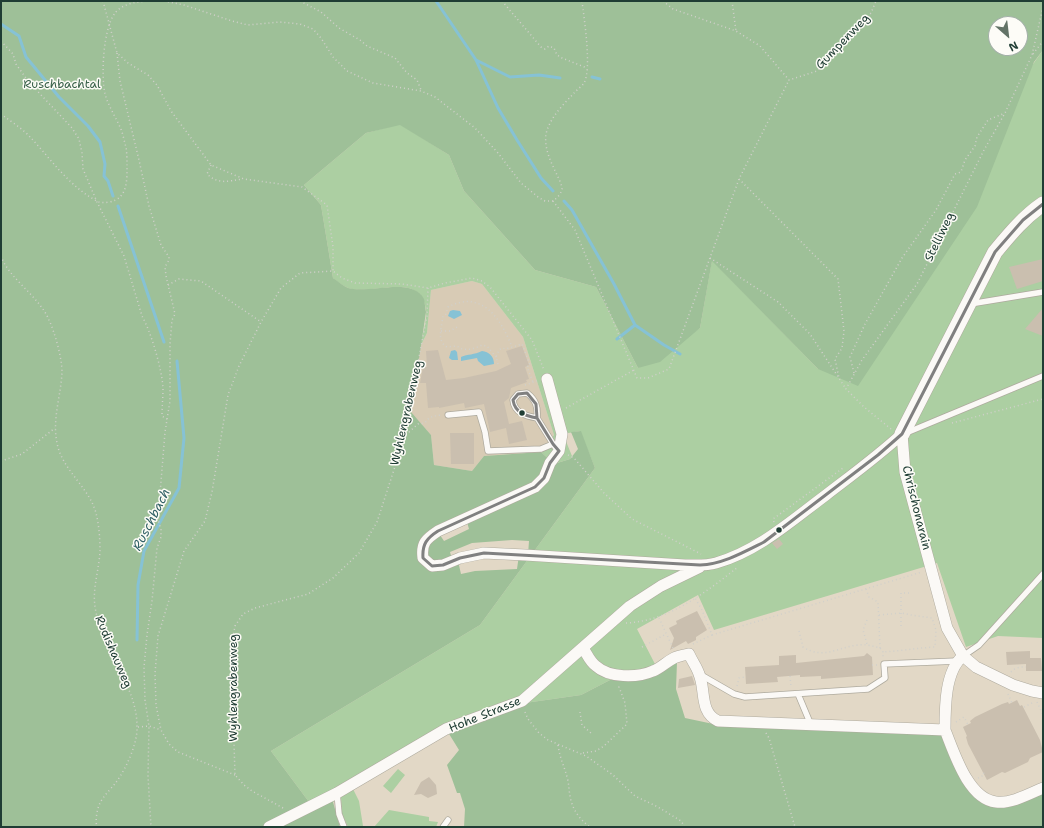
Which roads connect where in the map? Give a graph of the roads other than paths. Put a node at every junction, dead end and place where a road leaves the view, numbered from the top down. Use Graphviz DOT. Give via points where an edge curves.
graph roads {
  1 [pos="1043,204"];
  2 [pos="1043,292"];
  3 [pos="969,304"];
  4 [pos="1043,376"];
  5 [pos="547,379"];
  6 [pos="448,415"];
  7 [pos="536,418"];
  8 [pos="902,434"];
  9 [pos="556,448"];
  10 [pos="703,565"];
  11 [pos="1043,574"];
  12 [pos="583,648"];
  13 [pos="960,659"];
  14 [pos="700,675"];
  15 [pos="798,694"];
  16 [pos="1040,697"];
  17 [pos="811,726"];
  18 [pos="945,730"];
  19 [pos="1043,788"];
  20 [pos="337,793"];
  21 [pos="448,820"];
  22 [pos="269,827"];
  23 [pos="344,827"];
  24 [pos="443,827"];
  1 -- 3 [label="street" via="1033,210 995,252"];
  2 -- 3 [label="lane"];
  3 -- 8 [label="street"];
  4 -- 8 [label="lane"];
  5 -- 9 [label="street, Hohe Strasse" via="562,434"];
  6 -- 9 [label="lane" via="479,412 488,451"];
  7 -- 7 [label="lane" via="538,412 533,398 527,393 518,394 513,400 513,406 518,412"];
  7 -- 9 [label="lane"];
  8 -- 10 [label="street, Hohe Strasse" via="764,542 739,554"];
  8 -- 13 [label="street, Chrischonarain" via="905,472 947,628"];
  9 -- 10 [label="street, Hohe Strasse" via="544,478 535,487 438,531 426,539 422,549 423,558 432,566 484,553"];
  10 -- 12 [label="street, Hohe Strasse" via="645,595"];
  11 -- 13 [label="lane" via="979,645"];
  12 -- 14 [label="street" via="594,665 601,670 619,675 651,672 677,657 689,654"];
  12 -- 20 [label="street, Hohe Strasse" via="522,702 446,729"];
  13 -- 15 [label="lane" via="882,665 885,678 868,689"];
  13 -- 16 [label="street, Chrischonarain"];
  13 -- 18 [label="street" via="949,679"];
  14 -- 15 [label="lane" via="734,694 745,697"];
  14 -- 17 [label="street" via="706,710 718,722"];
  15 -- 17 [label="lane"];
  17 -- 18 [label="street"];
  18 -- 19 [label="street" via="969,783 982,797 1003,802"];
  20 -- 22 [label="street, Hohe Strasse"];
  20 -- 23 [label="lane" via="339,814"];
  21 -- 24 [label="lane"];
}
